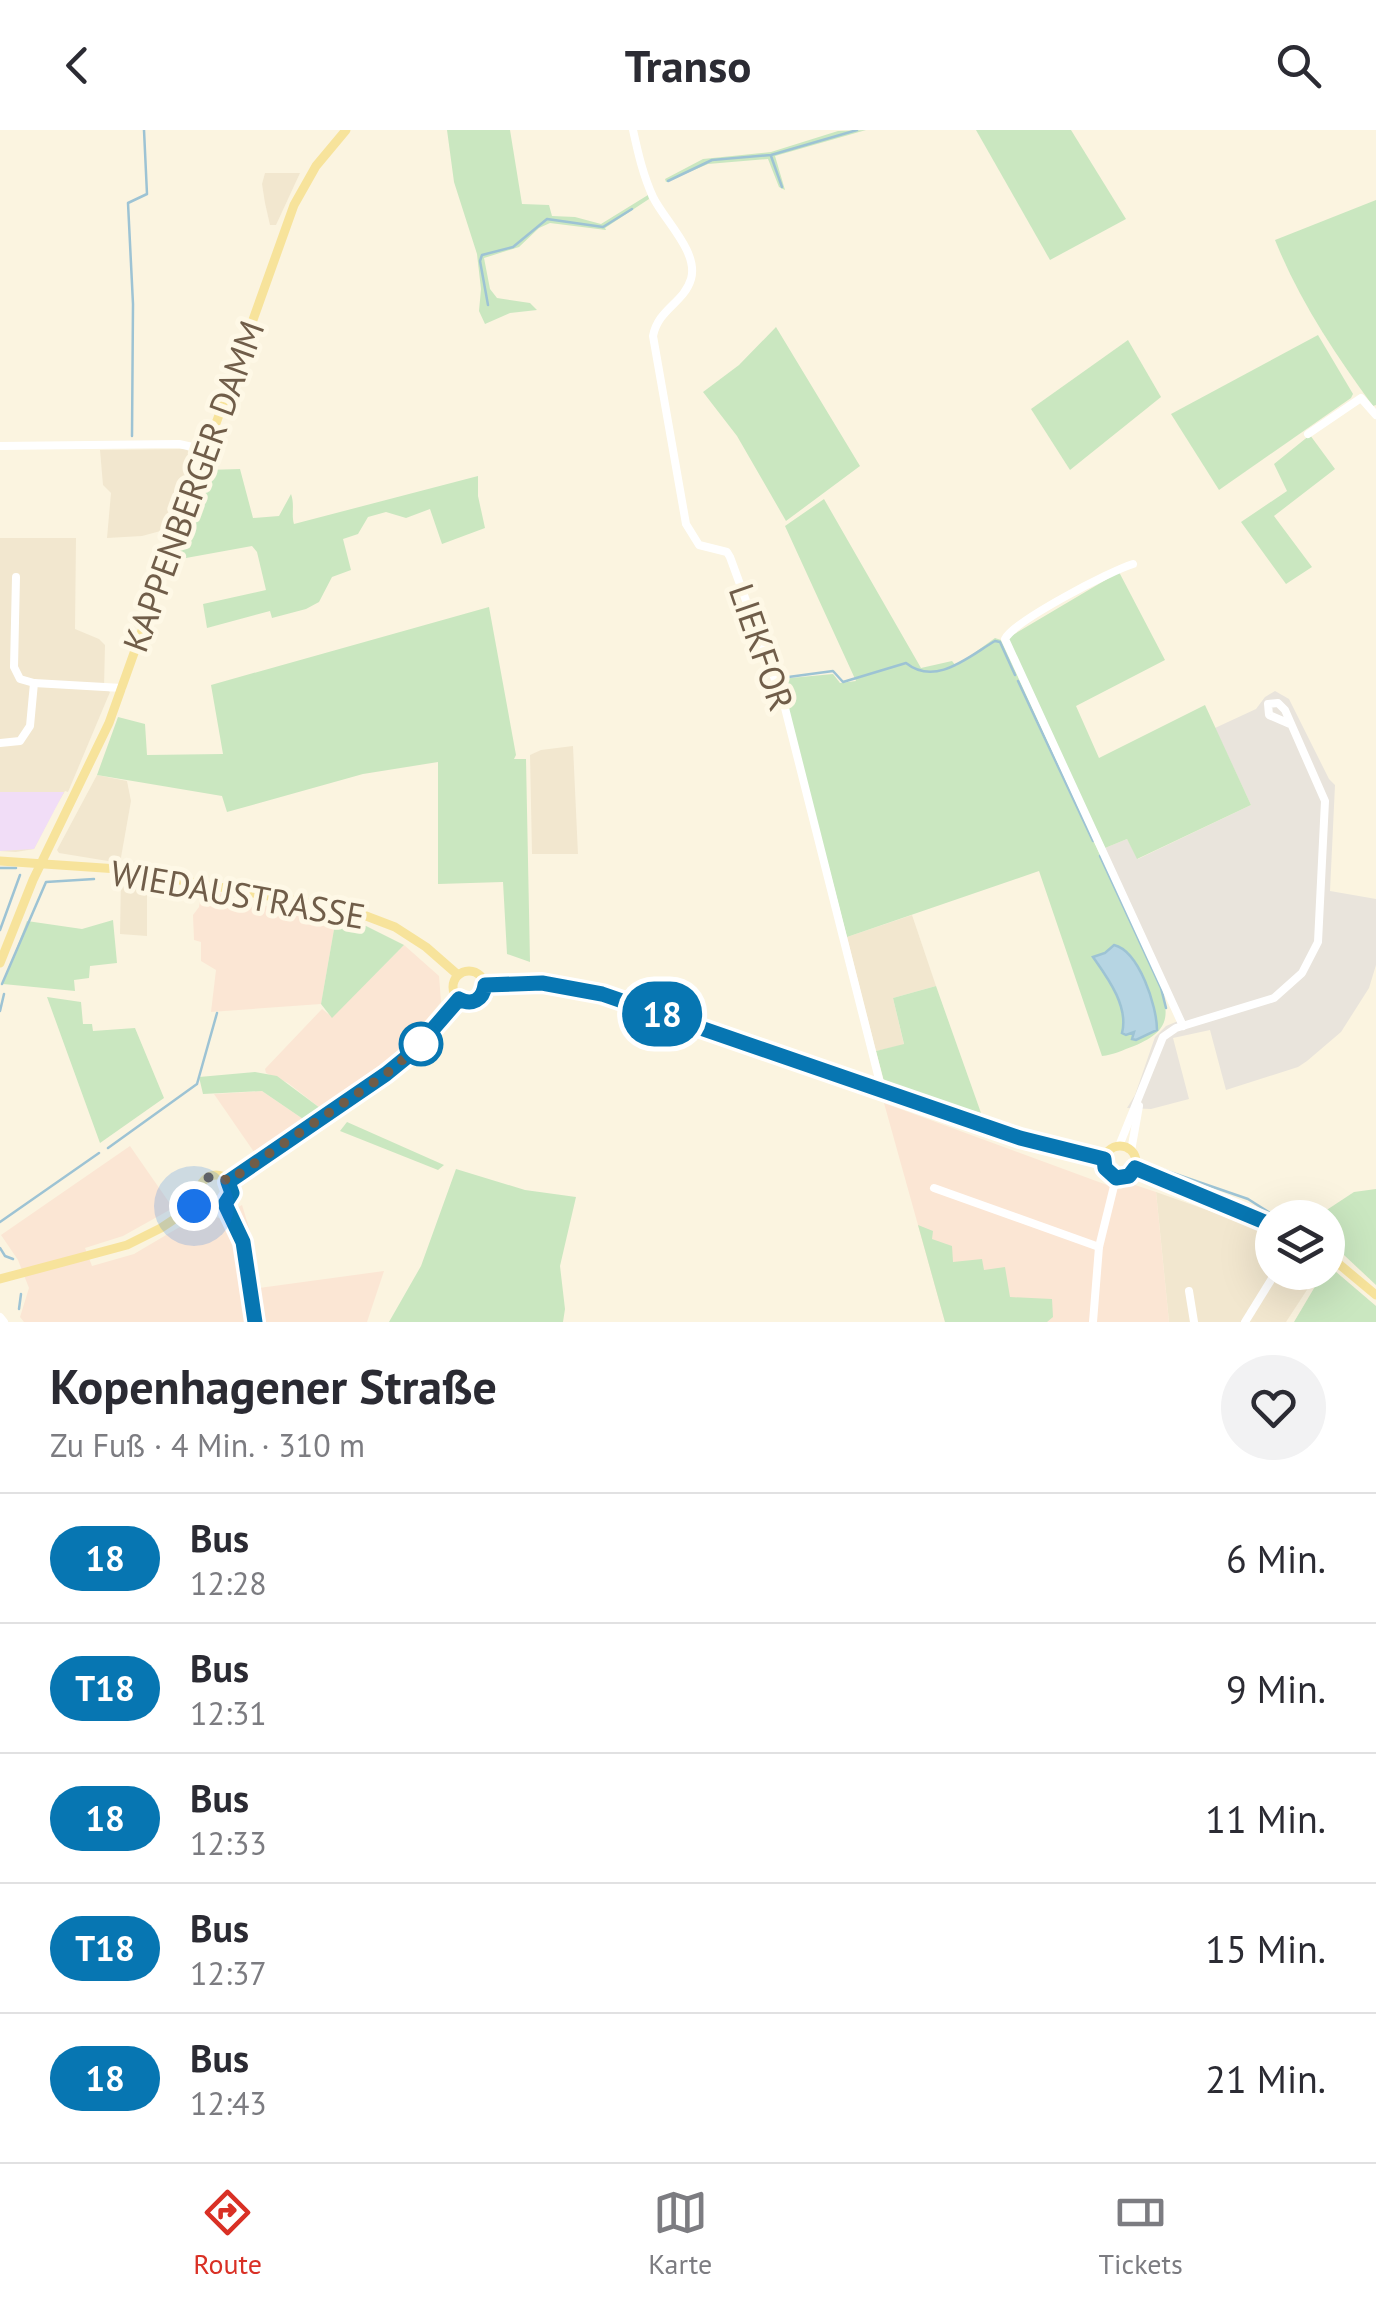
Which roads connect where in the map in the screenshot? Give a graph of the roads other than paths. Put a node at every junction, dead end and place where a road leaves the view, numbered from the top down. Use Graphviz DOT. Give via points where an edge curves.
graph roads {
  1 [pos="346,130"];
  2 [pos="633,130"];
  3 [pos="1376,415"];
  4 [pos="1308,434"];
  5 [pos="0,446"];
  6 [pos="206,450"];
  7 [pos="1133,564"];
  8 [pos="16,577"];
  9 [pos="34,683"];
  10 [pos="122,688"];
  11 [pos="1290,724"];
  12 [pos="0,743"];
  13 [pos="0,861"];
  14 [pos="40,864"];
  15 [pos="0,963"];
  16 [pos="458,975"];
  17 [pos="485,985"];
  18 [pos="459,999"];
  19 [pos="1183,1026"];
  20 [pos="882,1091"];
  21 [pos="1138,1104"];
  22 [pos="1119,1146"];
  23 [pos="1132,1151"];
  24 [pos="1104,1159"];
  25 [pos="1135,1168"];
  26 [pos="1116,1178"];
  27 [pos="228,1182"];
  28 [pos="934,1188"];
  29 [pos="202,1200"];
  30 [pos="225,1204"];
  31 [pos="1255,1218"];
  32 [pos="1099,1247"];
  33 [pos="1345,1269"];
  34 [pos="0,1280"];
  35 [pos="1265,1290"];
  36 [pos="1189,1291"];
  37 [pos="1376,1295"];
  38 [pos="255,1322"];
  39 [pos="1094,1322"];
  40 [pos="1194,1322"];
  41 [pos="1245,1322"];
  1 -- 6 [label="main road, KAPPENBERGER DAMM" via="294,205"];
  2 -- 20 [label="street, LIEKFOR" via="652,195 691,260 686,290 660,315 653,336 686,524 699,545 730,556 776,680"];
  3 -- 4 [label="street" via="1361,398"];
  5 -- 6 [label="street" via="178,444"];
  6 -- 10 [label="main road, KAPPENBERGER DAMM"];
  7 -- 19 [label="street" via="1068,595 1005,639"];
  8 -- 9 [label="street" via="14,667 20,679"];
  9 -- 10 [label="street"];
  9 -- 12 [label="street" via="28,732 20,741"];
  10 -- 14 [label="main road, KAPPENBERGER DAMM"];
  11 -- 19 [label="street" via="1326,814 1318,942 1302,973 1274,998"];
  13 -- 14 [label="main road, WIEDAUSTRASSE"];
  14 -- 15 [label="main road"];
  14 -- 16 [label="main road, WIEDAUSTRASSE" via="118,869 353,911 396,927"];
  16 -- 17 [label="main road" via="475,972"];
  16 -- 18 [label="main road" via="453,985"];
  17 -- 18 [label="main road" via="477,1000"];
  17 -- 20 [label="main road" via="542,983 602,994"];
  18 -- 27 [label="main road" via="386,1074"];
  19 -- 21 [label="street" via="1158,1045"];
  20 -- 24 [label="main road" via="1052,1149"];
  21 -- 22 [label="street"];
  21 -- 23 [label="street"];
  22 -- 23 [label="main road"];
  22 -- 24 [label="main road"];
  23 -- 25 [label="main road"];
  24 -- 26 [label="main road"];
  25 -- 26 [label="main road"];
  25 -- 31 [label="main road"];
  26 -- 32 [label="street"];
  27 -- 29 [label="main road" via="208,1177 201,1184"];
  27 -- 30 [label="main road" via="232,1193"];
  28 -- 32 [label="street"];
  29 -- 30 [label="main road"];
  29 -- 34 [label="main road" via="127,1245"];
  30 -- 38 [label="street" via="243,1242"];
  32 -- 39 [label="street"];
  33 -- 37 [label="main road"];
  35 -- 41 [label="street"];
  36 -- 40 [label="street"];
}
